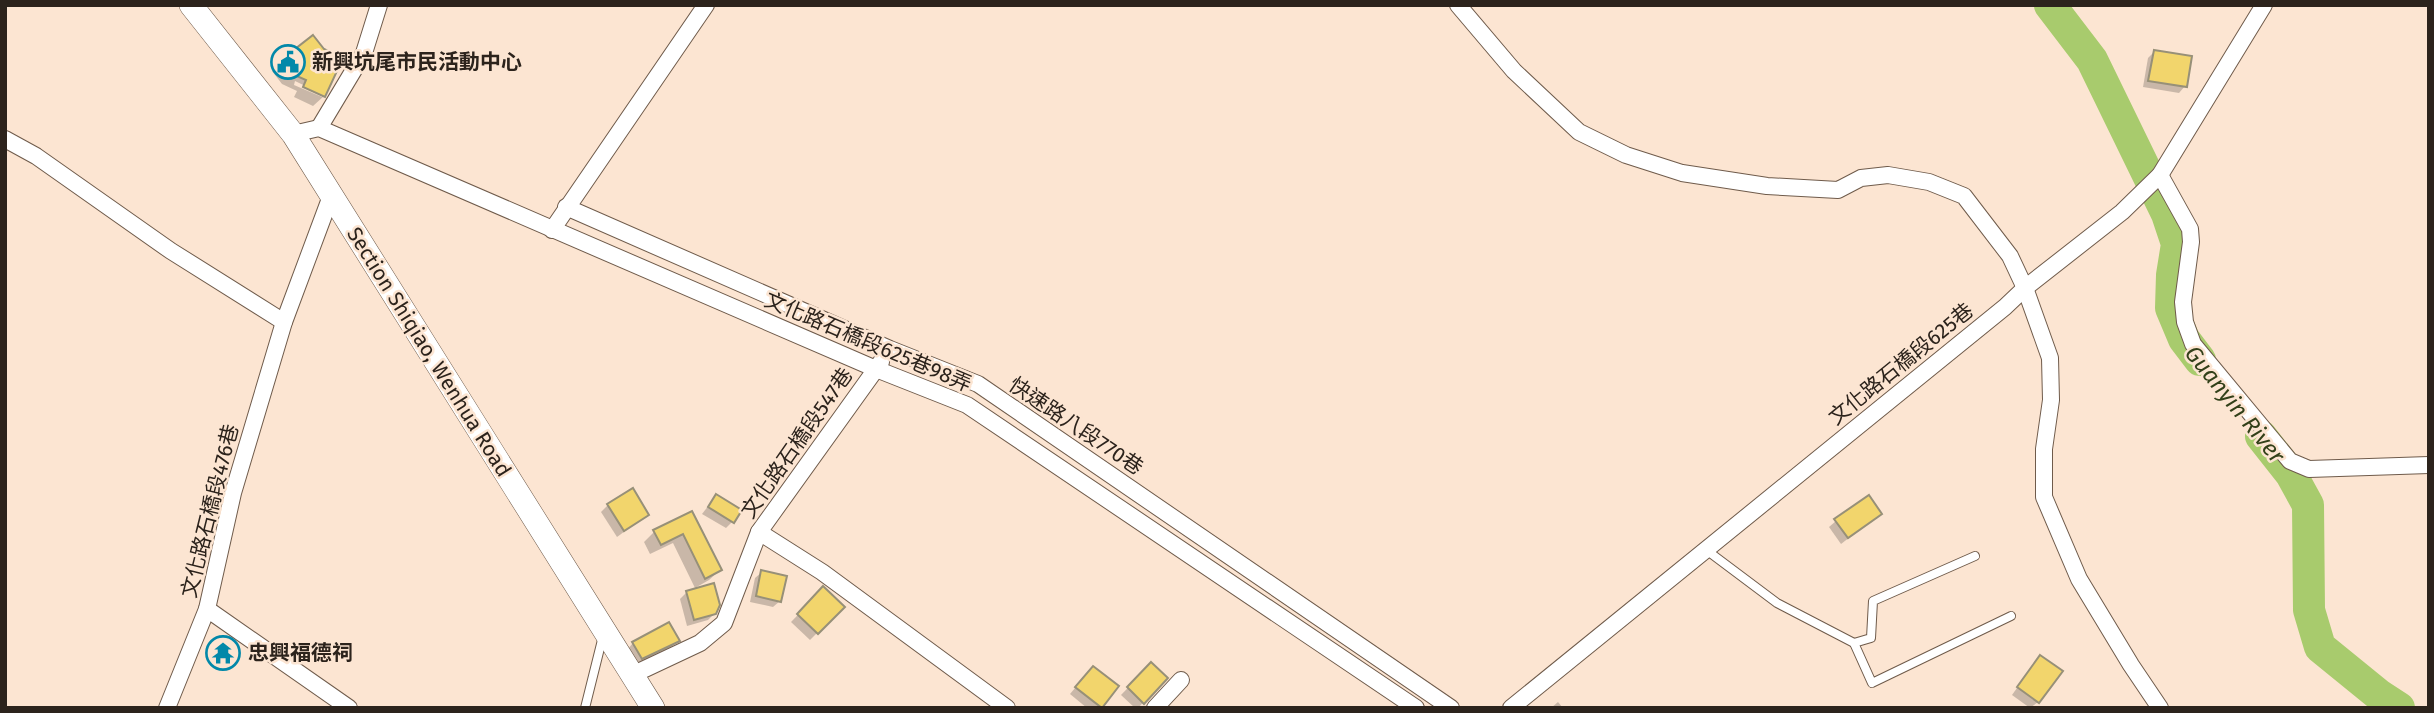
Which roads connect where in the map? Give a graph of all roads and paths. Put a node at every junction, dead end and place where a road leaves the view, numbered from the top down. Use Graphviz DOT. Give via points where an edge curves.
graph roads {
  1 [pos="191,5"];
  2 [pos="379,5"];
  3 [pos="706,5"];
  4 [pos="1458,5"];
  5 [pos="2264,5"];
  6 [pos="319,128"];
  7 [pos="293,134"];
  8 [pos="5,139"];
  9 [pos="2160,175"];
  10 [pos="331,196"];
  11 [pos="566,207"];
  12 [pos="552,230"];
  13 [pos="2025,289"];
  14 [pos="284,321"];
  15 [pos="890,349"];
  16 [pos="876,369"];
  17 [pos="2429,465"];
  18 [pos="759,532"];
  19 [pos="1705,550"];
  20 [pos="1976,556"];
  21 [pos="208,609"];
  22 [pos="2011,616"];
  23 [pos="604,631"];
  24 [pos="1854,643"];
  25 [pos="632,675"];
  26 [pos="1181,680"];
  27 [pos="167,708"];
  28 [pos="349,708"];
  29 [pos="585,708"];
  30 [pos="653,708"];
  31 [pos="1007,708"];
  32 [pos="1155,708"];
  33 [pos="1416,708"];
  34 [pos="1451,708"];
  35 [pos="1511,708"];
  36 [pos="2160,708"];
  1 -- 7 [label="main road, Section Shiqiao, Wenhua Road"];
  2 -- 6 [label="street" via="364,53"];
  3 -- 11 [label="street"];
  4 -- 13 [label="street" via="1514,71 1578,132 1626,155 1682,173 1742,182 1838,190 1861,178 1888,175 1929,182 1964,196 2010,256"];
  5 -- 9 [label="street, 文化路石橋段625巷"];
  6 -- 7 [label="street"];
  6 -- 12 [label="street, 文化路石橋段625巷98弄"];
  7 -- 10 [label="main road, Section Shiqiao, Wenhua Road"];
  8 -- 14 [label="street"];
  9 -- 13 [label="street, 文化路石橋段625巷" via="2122,212"];
  9 -- 17 [label="street" via="2190,229 2183,302 2193,344 2290,461 2309,469"];
  10 -- 14 [label="street, 文化路石橋段476巷"];
  10 -- 23 [label="main road, Section Shiqiao, Wenhua Road"];
  11 -- 12 [label="street"];
  11 -- 15 [label="street, 快速路八段770巷"];
  12 -- 16 [label="street, 文化路石橋段625巷98弄"];
  13 -- 19 [label="street, 文化路石橋段625巷"];
  13 -- 36 [label="street" via="2050,358 2044,497 2079,579"];
  14 -- 21 [label="street, 文化路石橋段476巷" via="233,493"];
  15 -- 16 [label="street, 文化路石橋段547巷"];
  15 -- 34 [label="street, 快速路八段770巷" via="978,384"];
  16 -- 18 [label="street, 文化路石橋段547巷"];
  16 -- 33 [label="street, 文化路石橋段625巷98弄" via="967,405"];
  18 -- 25 [label="street, 文化路石橋段547巷" via="724,623 700,643"];
  18 -- 31 [label="street" via="822,572"];
  19 -- 24 [label="lane" via="1777,603"];
  19 -- 35 [label="street, 文化路石橋段625巷"];
  20 -- 24 [label="lane" via="1873,601 1871,638"];
  21 -- 27 [label="street, 文化路石橋段476巷"];
  21 -- 28 [label="street"];
  22 -- 24 [label="lane" via="1872,683"];
  23 -- 25 [label="main road, Section Shiqiao, Wenhua Road"];
  23 -- 29 [label="lane"];
  25 -- 30 [label="main road, Section Shiqiao, Wenhua Road"];
  26 -- 32 [label="street"];
}
